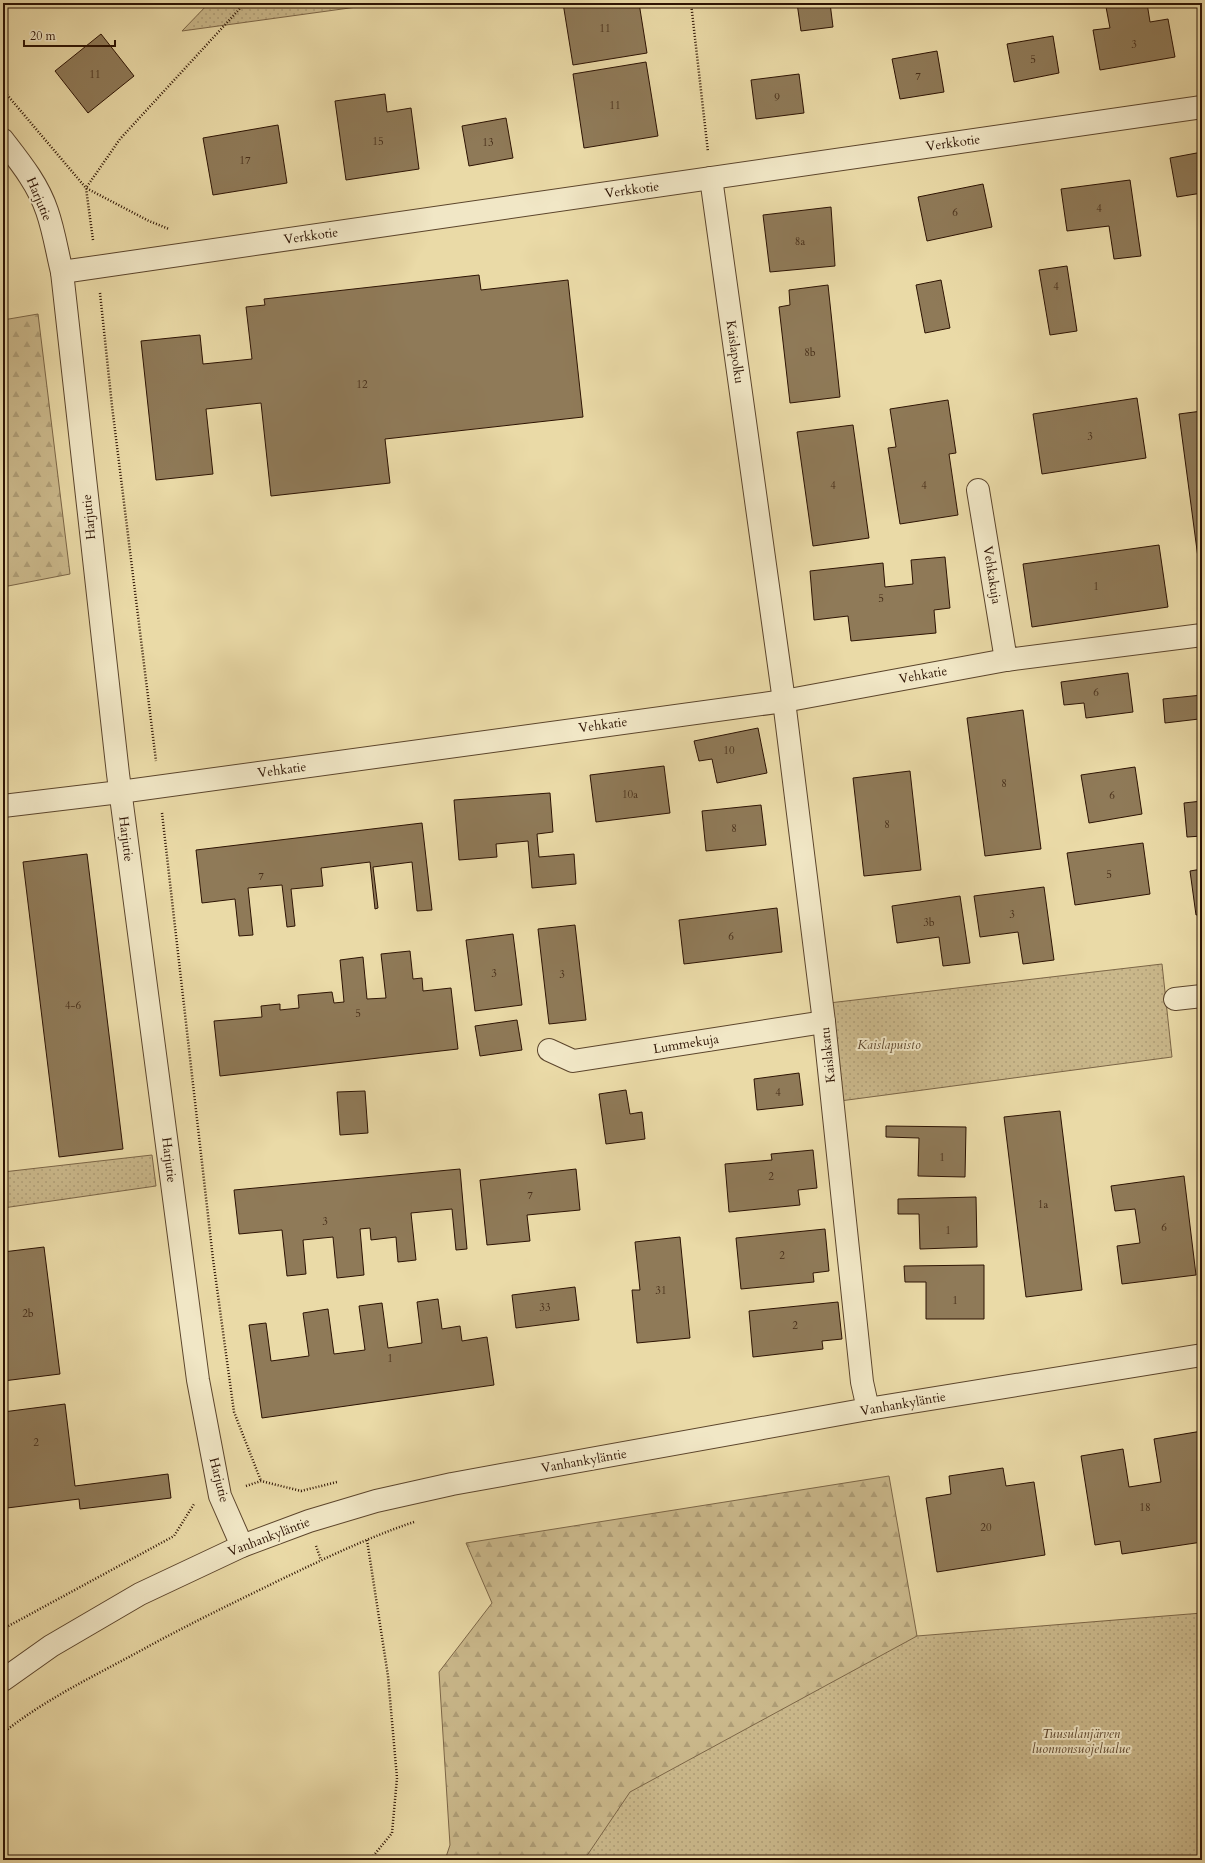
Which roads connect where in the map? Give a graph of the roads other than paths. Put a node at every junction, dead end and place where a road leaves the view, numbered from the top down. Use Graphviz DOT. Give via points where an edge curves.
graph roads {
  1 [pos="1202,107"];
  2 [pos="3,140"];
  3 [pos="711,178"];
  4 [pos="62,272"];
  5 [pos="978,490"];
  6 [pos="1202,634"];
  7 [pos="1006,660"];
  8 [pos="784,701"];
  9 [pos="120,792"];
  10 [pos="3,806"];
  11 [pos="1202,996"];
  12 [pos="1175,999"];
  13 [pos="824,1022"];
  14 [pos="549,1050"];
  15 [pos="1202,1354"];
  16 [pos="868,1409"];
  17 [pos="242,1546"];
  18 [pos="3,1680"];
  1 -- 3 [label="street, Verkkotie"];
  2 -- 4 [label="street, Harjutie" via="35,184 47,211"];
  3 -- 4 [label="street, Verkkotie"];
  3 -- 8 [label="street, Kaislapolku"];
  4 -- 9 [label="street, Harjutie"];
  5 -- 7 [label="street, Vehkakuja"];
  6 -- 7 [label="street, Vehkatie"];
  7 -- 8 [label="street, Vehkatie"];
  8 -- 9 [label="street, Vehkatie"];
  8 -- 13 [label="street, Kaislakatu"];
  9 -- 10 [label="street, Vehkatie"];
  9 -- 17 [label="street, Harjutie" via="198,1380 220,1496"];
  11 -- 12 [label="street"];
  13 -- 14 [label="street, Lummekuja" via="573,1061"];
  13 -- 16 [label="street, Kaislakatu" via="862,1382"];
  15 -- 16 [label="street, Vanhankyläntie"];
  16 -- 17 [label="street, Vanhankyläntie" via="452,1484 376,1501 309,1521"];
  17 -- 18 [label="street, Vanhankyläntie" via="140,1594 51,1646"];
}
